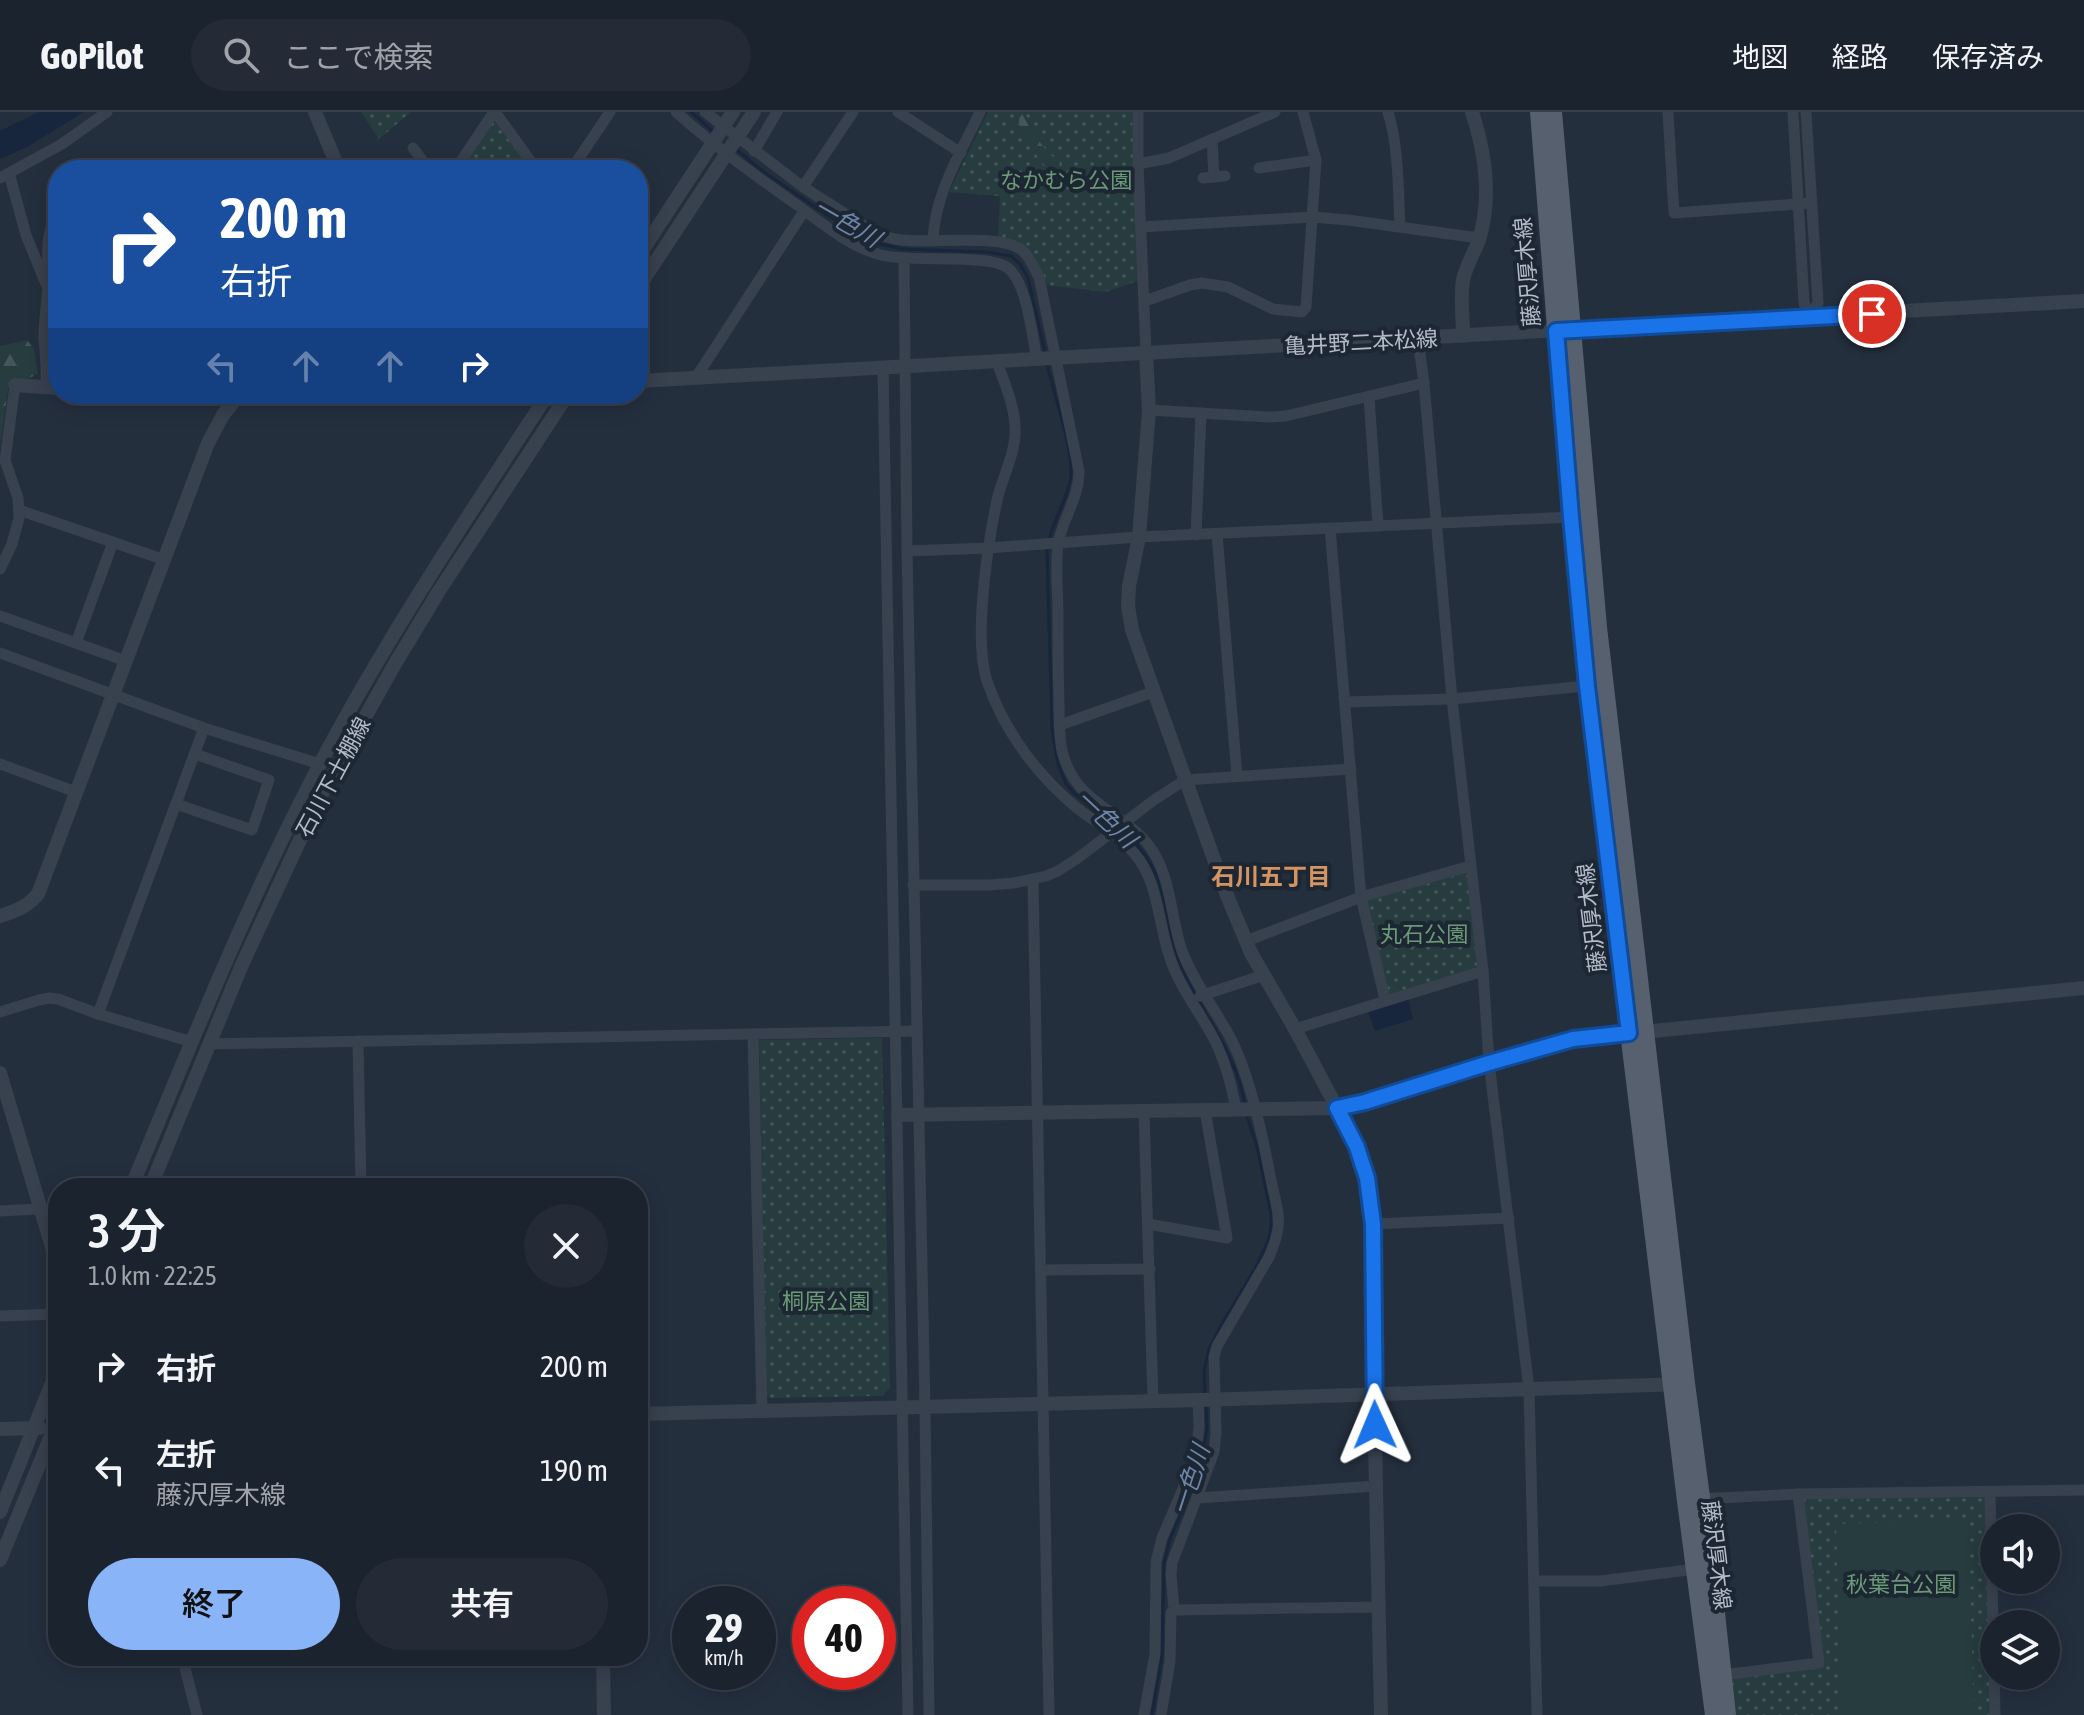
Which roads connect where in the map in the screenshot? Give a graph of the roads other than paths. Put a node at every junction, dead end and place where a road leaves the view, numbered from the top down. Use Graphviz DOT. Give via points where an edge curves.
graph roads {
  1 [pos="107,112"];
  2 [pos="315,112"];
  3 [pos="494,112"];
  4 [pos="610,112"];
  5 [pos="676,112"];
  6 [pos="705,112"];
  7 [pos="754,112"];
  8 [pos="777,112"];
  9 [pos="853,112"];
  10 [pos="898,112"];
  11 [pos="980,112"];
  12 [pos="1138,112"];
  13 [pos="1275,112"];
  14 [pos="1303,112"];
  15 [pos="1388,112"];
  16 [pos="1472,112"];
  17 [pos="1539,112"];
  18 [pos="1553,112"];
  19 [pos="1668,112"];
  20 [pos="1793,112"];
  21 [pos="1806,112"];
  22 [pos="729,118"];
  23 [pos="1212,139"];
  24 [pos="413,148"];
  25 [pos="754,151"];
  26 [pos="961,153"];
  27 [pos="335,160"];
  28 [pos="422,160"];
  29 [pos="462,160"];
  30 [pos="530,160"];
  31 [pos="578,160"];
  32 [pos="1316,160"];
  33 [pos="1138,164"];
  34 [pos="1259,168"];
  35 [pos="4,175"];
  36 [pos="1214,177"];
  37 [pos="803,187"];
  38 [pos="1804,203"];
  39 [pos="804,211"];
  40 [pos="1312,217"];
  41 [pos="1400,226"];
  42 [pos="1141,227"];
  43 [pos="1479,238"];
  44 [pos="648,241"];
  45 [pos="933,241"];
  46 [pos="904,259"];
  47 [pos="648,273"];
  48 [pos="48,288"];
  49 [pos="1145,301"];
  50 [pos="2084,301"];
  51 [pos="1811,317"];
  52 [pos="1564,330"];
  53 [pos="1463,336"];
  54 [pos="1418,339"];
  55 [pos="1146,353"];
  56 [pos="1046,359"];
  57 [pos="997,362"];
  58 [pos="48,367"];
  59 [pos="905,367"];
  60 [pos="883,368"];
  61 [pos="695,379"];
  62 [pos="648,381"];
  63 [pos="1424,383"];
  64 [pos="15,385"];
  65 [pos="48,387"];
  66 [pos="1369,397"];
  67 [pos="232,404"];
  68 [pos="541,404"];
  69 [pos="561,404"];
  70 [pos="1149,410"];
  71 [pos="1201,413"];
  72 [pos="19,510"];
  73 [pos="1571,517"];
  74 [pos="1436,523"];
  75 [pos="1378,526"];
  76 [pos="1330,528"];
  77 [pos="1217,534"];
  78 [pos="1196,535"];
  79 [pos="1139,537"];
  80 [pos="113,542"];
  81 [pos="1052,544"];
  82 [pos="988,548"];
  83 [pos="907,551"];
  84 [pos="165,560"];
  85 [pos="0,569"];
  86 [pos="0,616"];
  87 [pos="76,643"];
  88 [pos="0,653"];
  89 [pos="126,661"];
  90 [pos="1587,686"];
  91 [pos="1153,692"];
  92 [pos="112,696"];
  93 [pos="1452,699"];
  94 [pos="1345,702"];
  95 [pos="1060,725"];
  96 [pos="204,728"];
  97 [pos="195,754"];
  98 [pos="0,764"];
  99 [pos="320,764"];
  100 [pos="1351,769"];
  101 [pos="1237,776"];
  102 [pos="1185,780"];
  103 [pos="76,792"];
  104 [pos="176,804"];
  105 [pos="1124,823"];
  106 [pos="1112,832"];
  107 [pos="1470,866"];
  108 [pos="1033,880"];
  109 [pos="913,885"];
  110 [pos="1361,897"];
  111 [pos="0,916"];
  112 [pos="1246,941"];
  113 [pos="1483,971"];
  114 [pos="1264,975"];
  115 [pos="2084,988"];
  116 [pos="1205,994"];
  117 [pos="1190,1000"];
  118 [pos="1385,1000"];
  119 [pos="0,1012"];
  120 [pos="98,1014"];
  121 [pos="1295,1029"];
  122 [pos="895,1031"];
  123 [pos="917,1031"];
  124 [pos="1637,1032"];
  125 [pos="753,1034"];
  126 [pos="358,1041"];
  127 [pos="192,1042"];
  128 [pos="208,1044"];
  129 [pos="1489,1063"];
  130 [pos="0,1073"];
  131 [pos="3,1096"];
  132 [pos="1337,1108"];
  133 [pos="1246,1109"];
  134 [pos="1205,1110"];
  135 [pos="1144,1112"];
  136 [pos="1038,1114"];
  137 [pos="898,1115"];
  138 [pos="918,1115"];
  139 [pos="135,1178"];
  140 [pos="154,1178"];
  141 [pos="361,1178"];
  142 [pos="40,1209"];
  143 [pos="0,1211"];
  144 [pos="1509,1218"];
  145 [pos="1148,1224"];
  146 [pos="1373,1224"];
  147 [pos="48,1235"];
  148 [pos="1150,1269"];
  149 [pos="1041,1270"];
  150 [pos="48,1314"];
  151 [pos="0,1316"];
  152 [pos="1679,1384"];
  153 [pos="1529,1389"];
  154 [pos="48,1393"];
  155 [pos="1374,1394"];
  156 [pos="1153,1400"];
  157 [pos="1207,1400"];
  158 [pos="1044,1403"];
  159 [pos="925,1407"];
  160 [pos="902,1408"];
  161 [pos="762,1412"];
  162 [pos="648,1414"];
  163 [pos="48,1426"];
  164 [pos="34,1428"];
  165 [pos="0,1429"];
  166 [pos="48,1446"];
  167 [pos="1376,1486"];
  168 [pos="2084,1490"];
  169 [pos="1990,1491"];
  170 [pos="1798,1494"];
  171 [pos="1198,1498"];
  172 [pos="1694,1500"];
  173 [pos="0,1512"];
  174 [pos="0,1560"];
  175 [pos="1696,1569"];
  176 [pos="1534,1581"];
  177 [pos="1379,1607"];
  178 [pos="1174,1610"];
  179 [pos="185,1666"];
  180 [pos="603,1666"];
  181 [pos="1723,1675"];
  182 [pos="197,1715"];
  183 [pos="604,1715"];
  184 [pos="908,1715"];
  185 [pos="929,1715"];
  186 [pos="1049,1715"];
  187 [pos="1144,1715"];
  188 [pos="1161,1715"];
  189 [pos="1381,1715"];
  190 [pos="1537,1715"];
  191 [pos="1714,1715"];
  192 [pos="1727,1715"];
  193 [pos="1995,1715"];
  1 -- 35 [label="street"];
  2 -- 27 [label="street"];
  3 -- 29 [label="street"];
  3 -- 30 [label="street"];
  4 -- 31 [label="street"];
  5 -- 39 [label="street"];
  6 -- 25 [label="street"];
  7 -- 47 [label="street"];
  8 -- 25 [label="street"];
  9 -- 37 [label="street"];
  10 -- 26 [label="street"];
  11 -- 26 [label="street"];
  12 -- 33 [label="street"];
  13 -- 23 [label="street"];
  14 -- 32 [label="street"];
  15 -- 41 [label="street"];
  16 -- 43 [label="street" via="1485,171"];
  17 -- 52 [label="main road, 藤沢厚木線"];
  18 -- 52 [label="main road, 藤沢厚木線"];
  19 -- 38 [label="street" via="1674,213"];
  20 -- 38 [label="street"];
  21 -- 38 [label="street"];
  22 -- 44 [label="street"];
  23 -- 33 [label="street" via="1169,158"];
  23 -- 36 [label="street"];
  24 -- 28 [label="street"];
  25 -- 37 [label="street"];
  26 -- 45 [label="street" via="935,211"];
  32 -- 34 [label="street"];
  32 -- 40 [label="street"];
  33 -- 42 [label="street"];
  35 -- 48 [label="street"];
  37 -- 45 [label="street" via="884,236"];
  38 -- 51 [label="street" via="1804,303"];
  39 -- 46 [label="street" via="858,246"];
  39 -- 61 [label="street"];
  40 -- 41 [label="street"];
  40 -- 42 [label="street"];
  40 -- 49 [label="street" via="1302,312 1273,309 1228,287 1202,283"];
  41 -- 43 [label="street"];
  42 -- 49 [label="street"];
  43 -- 53 [label="street" via="1464,277"];
  45 -- 56 [label="street" via="999,242 1025,252 1039,277"];
  46 -- 56 [label="street" via="993,261 1010,269"];
  46 -- 59 [label="street"];
  48 -- 58 [label="street"];
  49 -- 55 [label="street"];
  50 -- 51 [label="street, 亀井野二本松線"];
  51 -- 52 [label="street, 亀井野二本松線"];
  52 -- 53 [label="street, 亀井野二本松線"];
  52 -- 73 [label="main road, 藤沢厚木線"];
  52 -- 124 [label="main road, 藤沢厚木線"];
  53 -- 54 [label="street, 亀井野二本松線"];
  54 -- 55 [label="street, 亀井野二本松線"];
  54 -- 63 [label="street"];
  55 -- 56 [label="street, 亀井野二本松線"];
  55 -- 70 [label="street"];
  56 -- 57 [label="street, 亀井野二本松線"];
  56 -- 81 [label="street" via="1079,471 1076,495"];
  57 -- 59 [label="street, 亀井野二本松線"];
  57 -- 82 [label="street" via="1015,436"];
  59 -- 60 [label="street, 亀井野二本松線"];
  59 -- 83 [label="street"];
  60 -- 61 [label="street, 亀井野二本松線"];
  60 -- 122 [label="street"];
  61 -- 62 [label="street, 亀井野二本松線"];
  63 -- 66 [label="street"];
  63 -- 74 [label="street"];
  64 -- 65 [label="street"];
  64 -- 72 [label="street" via="5,460"];
  66 -- 71 [label="street" via="1286,416"];
  66 -- 75 [label="street"];
  67 -- 84 [label="street" via="208,443"];
  68 -- 99 [label="street, 石川下土棚線" via="423,583"];
  69 -- 128 [label="street, 石川下土棚線" via="439,591 318,801"];
  70 -- 71 [label="street"];
  70 -- 79 [label="street"];
  71 -- 78 [label="street"];
  72 -- 80 [label="street"];
  72 -- 85 [label="street" via="17,530"];
  73 -- 74 [label="street"];
  73 -- 90 [label="main road, 藤沢厚木線"];
  74 -- 75 [label="street"];
  74 -- 93 [label="street"];
  75 -- 76 [label="street"];
  76 -- 77 [label="street"];
  76 -- 94 [label="street"];
  77 -- 78 [label="street"];
  77 -- 101 [label="street"];
  78 -- 79 [label="street"];
  79 -- 81 [label="street"];
  79 -- 91 [label="street" via="1128,606"];
  80 -- 84 [label="street"];
  80 -- 87 [label="street"];
  81 -- 82 [label="street"];
  81 -- 95 [label="street"];
  82 -- 83 [label="street"];
  82 -- 106 [label="street" via="981,647 993,695 1016,740 1044,776"];
  83 -- 109 [label="street"];
  84 -- 89 [label="street"];
  86 -- 87 [label="street"];
  87 -- 89 [label="street"];
  88 -- 92 [label="street"];
  89 -- 92 [label="street"];
  90 -- 93 [label="street"];
  90 -- 124 [label="main road, 藤沢厚木線"];
  91 -- 95 [label="street"];
  91 -- 102 [label="street"];
  92 -- 96 [label="street"];
  92 -- 103 [label="street"];
  93 -- 94 [label="street"];
  93 -- 107 [label="street"];
  94 -- 100 [label="street"];
  95 -- 105 [label="street" via="1062,750 1078,785"];
  96 -- 97 [label="street"];
  96 -- 99 [label="street"];
  97 -- 104 [label="street"];
  97 -- 104 [label="street" via="269,780 252,830"];
  98 -- 103 [label="street"];
  99 -- 127 [label="street, 石川下土棚線" via="239,929"];
  100 -- 101 [label="street"];
  100 -- 110 [label="street"];
  101 -- 102 [label="street"];
  102 -- 105 [label="street"];
  102 -- 112 [label="street"];
  103 -- 111 [label="street" via="38,894 22,909"];
  104 -- 120 [label="street"];
  105 -- 106 [label="street"];
  105 -- 116 [label="street" via="1148,845 1163,872 1182,949"];
  106 -- 108 [label="street" via="1058,871"];
  106 -- 117 [label="street" via="1145,869 1170,958"];
  107 -- 110 [label="street"];
  107 -- 113 [label="street"];
  108 -- 109 [label="street"];
  108 -- 136 [label="street"];
  109 -- 123 [label="street"];
  110 -- 112 [label="street"];
  110 -- 118 [label="street"];
  112 -- 114 [label="street"];
  113 -- 118 [label="street"];
  113 -- 129 [label="street"];
  114 -- 116 [label="street"];
  114 -- 121 [label="street"];
  115 -- 124 [label="street"];
  116 -- 117 [label="street"];
  116 -- 133 [label="street" via="1241,1063"];
  117 -- 133 [label="street"];
  118 -- 121 [label="street"];
  119 -- 120 [label="street" via="49,998"];
  120 -- 127 [label="street"];
  121 -- 132 [label="street"];
  122 -- 123 [label="street"];
  122 -- 125 [label="street"];
  122 -- 137 [label="street"];
  123 -- 138 [label="street"];
  124 -- 129 [label="street" via="1573,1039"];
  124 -- 152 [label="main road, 藤沢厚木線"];
  125 -- 126 [label="street"];
  125 -- 161 [label="street"];
  126 -- 128 [label="street"];
  126 -- 141 [label="street"];
  127 -- 139 [label="street, 石川下土棚線"];
  128 -- 140 [label="street, 石川下土棚線"];
  129 -- 132 [label="street"];
  129 -- 144 [label="street"];
  130 -- 131 [label="street"];
  131 -- 142 [label="street"];
  132 -- 133 [label="street"];
  132 -- 146 [label="street" via="1364,1168"];
  133 -- 134 [label="street"];
  133 -- 157 [label="street" via="1265,1146 1278,1226 1269,1257 1217,1346"];
  134 -- 135 [label="street"];
  134 -- 145 [label="street" via="1227,1238"];
  135 -- 136 [label="street"];
  135 -- 145 [label="street"];
  136 -- 138 [label="street"];
  136 -- 149 [label="street"];
  137 -- 138 [label="street"];
  137 -- 160 [label="street"];
  138 -- 159 [label="street"];
  142 -- 143 [label="street"];
  142 -- 147 [label="street"];
  144 -- 146 [label="street"];
  144 -- 153 [label="street"];
  145 -- 148 [label="street"];
  146 -- 155 [label="street"];
  148 -- 149 [label="street"];
  148 -- 156 [label="street"];
  149 -- 158 [label="street"];
  150 -- 151 [label="street"];
  152 -- 153 [label="street"];
  152 -- 172 [label="main road, 藤沢厚木線"];
  153 -- 155 [label="street"];
  153 -- 176 [label="street"];
  154 -- 164 [label="street"];
  155 -- 157 [label="street"];
  155 -- 167 [label="street"];
  156 -- 157 [label="street"];
  156 -- 158 [label="street"];
  157 -- 171 [label="street" via="1216,1432"];
  157 -- 187 [label="street" via="1191,1470 1156,1562 1155,1654"];
  158 -- 159 [label="street"];
  158 -- 186 [label="street"];
  159 -- 160 [label="street"];
  159 -- 185 [label="street"];
  160 -- 161 [label="street"];
  160 -- 184 [label="street"];
  161 -- 162 [label="street"];
  163 -- 164 [label="street"];
  164 -- 165 [label="street"];
  164 -- 173 [label="street"];
  166 -- 174 [label="street"];
  167 -- 171 [label="street"];
  167 -- 177 [label="street"];
  168 -- 169 [label="street"];
  169 -- 170 [label="street"];
  169 -- 193 [label="street"];
  170 -- 172 [label="street"];
  170 -- 181 [label="street" via="1819,1663"];
  171 -- 178 [label="street" via="1172,1563"];
  172 -- 175 [label="main road, 藤沢厚木線"];
  172 -- 181 [label="main road, 藤沢厚木線"];
  175 -- 176 [label="street" via="1600,1581"];
  175 -- 191 [label="main road, 藤沢厚木線"];
  176 -- 190 [label="street"];
  177 -- 178 [label="street"];
  177 -- 189 [label="street"];
  178 -- 188 [label="street"];
  179 -- 182 [label="street"];
  180 -- 183 [label="street"];
  181 -- 192 [label="main road, 藤沢厚木線"];
}
